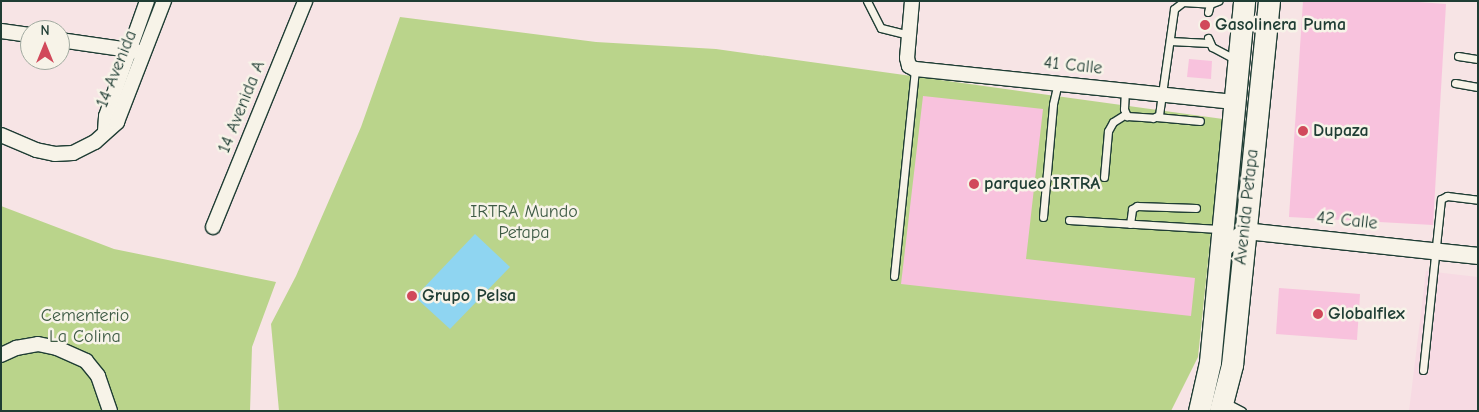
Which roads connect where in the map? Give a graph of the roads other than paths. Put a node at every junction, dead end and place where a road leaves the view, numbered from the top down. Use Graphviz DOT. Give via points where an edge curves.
graph roads {
  1 [pos="147,1"];
  2 [pos="164,1"];
  3 [pos="306,1"];
  4 [pos="867,1"];
  5 [pos="912,1"];
  6 [pos="1218,1"];
  7 [pos="1244,1"];
  8 [pos="1269,1"];
  9 [pos="1210,4"];
  10 [pos="1208,12"];
  11 [pos="1,31"];
  12 [pos="20,34"];
  13 [pos="909,35"];
  14 [pos="70,41"];
  15 [pos="1170,41"];
  16 [pos="129,50"];
  17 [pos="144,52"];
  18 [pos="1458,56"];
  19 [pos="1478,59"];
  20 [pos="1238,61"];
  21 [pos="912,68"];
  22 [pos="1058,83"];
  23 [pos="1455,83"];
  24 [pos="1478,87"];
  25 [pos="1125,90"];
  26 [pos="1162,94"];
  27 [pos="1234,102"];
  28 [pos="1126,114"];
  29 [pos="1156,118"];
  30 [pos="1200,121"];
  31 [pos="105,131"];
  32 [pos="1,135"];
  33 [pos="1104,177"];
  34 [pos="1478,200"];
  35 [pos="1196,208"];
  36 [pos="1043,217"];
  37 [pos="1069,220"];
  38 [pos="1130,224"];
  39 [pos="213,227"];
  40 [pos="1222,229"];
  41 [pos="1245,231"];
  42 [pos="1434,251"];
  43 [pos="1220,252"];
  44 [pos="1478,256"];
  45 [pos="894,276"];
  46 [pos="1,355"];
  47 [pos="1423,370"];
  48 [pos="1208,404"];
  49 [pos="110,411"];
  50 [pos="1242,411"];
  1 -- 16 [label="street, 14 Avenida"];
  2 -- 17 [label="street, 14 Avenida"];
  3 -- 39 [label="street, 14 Avenida A"];
  4 -- 13 [label="lane" via="881,28"];
  5 -- 13 [label="street"];
  6 -- 9 [label="lane"];
  7 -- 20 [label="main road, Avenida Petapa"];
  8 -- 41 [label="main road, Avenida Petapa"];
  9 -- 10 [label="lane"];
  9 -- 15 [label="lane" via="1183,2 1178,5 1174,9"];
  11 -- 12 [label="street"];
  13 -- 21 [label="street" via="906,58"];
  14 -- 16 [label="street"];
  15 -- 20 [label="lane" via="1208,40 1221,53"];
  15 -- 26 [label="lane"];
  16 -- 17 [label="street"];
  16 -- 31 [label="street, 14 Avenida" via="106,116"];
  17 -- 31 [label="street, 14 Avenida" via="117,122"];
  18 -- 19 [label="lane"];
  20 -- 27 [label="main road, Avenida Petapa"];
  21 -- 22 [label="street, 41 Calle"];
  21 -- 45 [label="lane"];
  22 -- 25 [label="street, 41 Calle"];
  22 -- 36 [label="lane" via="1053,104"];
  23 -- 24 [label="lane"];
  25 -- 26 [label="street, 41 Calle"];
  25 -- 28 [label="lane"];
  26 -- 27 [label="street, 41 Calle"];
  26 -- 29 [label="lane" via="1161,111"];
  27 -- 40 [label="main road, Avenida Petapa"];
  28 -- 29 [label="lane"];
  28 -- 33 [label="lane" via="1113,122 1108,131"];
  29 -- 30 [label="lane"];
  31 -- 32 [label="street" via="83,149 56,154 36,150"];
  34 -- 42 [label="lane" via="1447,196 1441,199"];
  35 -- 38 [label="lane" via="1137,206 1132,209"];
  37 -- 38 [label="lane"];
  38 -- 40 [label="lane"];
  40 -- 43 [label="main road, Avenida Petapa"];
  41 -- 42 [label="street, 42 Calle"];
  41 -- 43 [label="street"];
  41 -- 48 [label="main road, Avenida Petapa" via="1232,365"];
  42 -- 44 [label="street, 42 Calle"];
  42 -- 47 [label="lane"];
  43 -- 48 [label="main road, Avenida Petapa"];
  46 -- 49 [label="street" via="38,344 57,348 86,361 98,376"];
  48 -- 50 [label="lane"];
}
